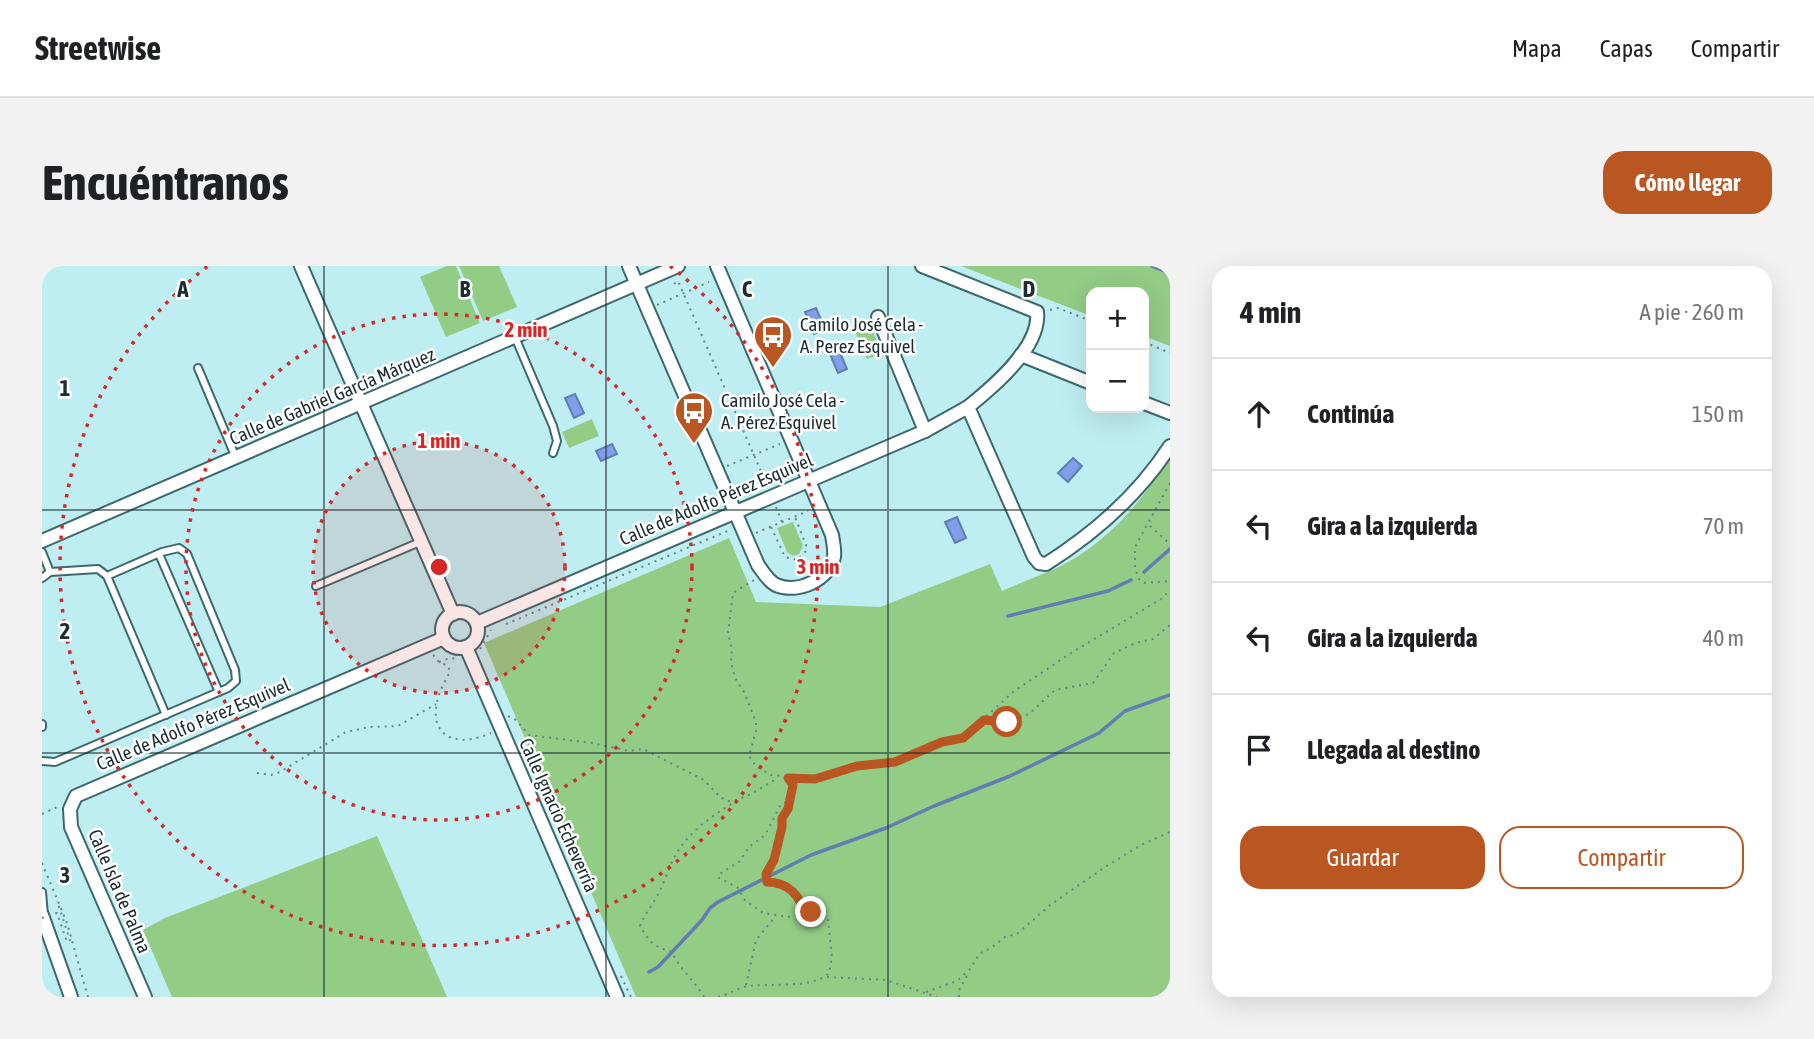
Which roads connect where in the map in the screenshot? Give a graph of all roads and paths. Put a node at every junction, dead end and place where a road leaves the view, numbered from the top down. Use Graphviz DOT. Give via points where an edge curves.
graph roads {
  1 [pos="301,266"];
  2 [pos="629,266"];
  3 [pos="678,266"];
  4 [pos="717,266"];
  5 [pos="922,266"];
  6 [pos="710,281"];
  7 [pos="636,284"];
  8 [pos="674,284"];
  9 [pos="684,293"];
  10 [pos="1058,308"];
  11 [pos="647,310"];
  12 [pos="878,317"];
  13 [pos="1086,319"];
  14 [pos="516,337"];
  15 [pos="1149,344"];
  16 [pos="1170,353"];
  17 [pos="1021,355"];
  18 [pos="198,368"];
  19 [pos="1086,381"];
  20 [pos="362,405"];
  21 [pos="1149,405"];
  22 [pos="968,407"];
  23 [pos="1170,413"];
  24 [pos="925,431"];
  25 [pos="791,439"];
  26 [pos="1170,446"];
  27 [pos="553,453"];
  28 [pos="755,454"];
  29 [pos="236,458"];
  30 [pos="717,471"];
  31 [pos="808,480"];
  32 [pos="1170,483"];
  33 [pos="772,497"];
  34 [pos="819,506"];
  35 [pos="734,512"];
  36 [pos="795,517"];
  37 [pos="782,522"];
  38 [pos="1148,525"];
  39 [pos="771,527"];
  40 [pos="744,533"];
  41 [pos="42,541"];
  42 [pos="420,542"];
  43 [pos="1170,544"];
  44 [pos="42,552"];
  45 [pos="159,554"];
  46 [pos="50,572"];
  47 [pos="764,573"];
  48 [pos="107,576"];
  49 [pos="42,578"];
  50 [pos="1170,581"];
  51 [pos="316,586"];
  52 [pos="1170,590"];
  53 [pos="453,614"];
  54 [pos="477,623"];
  55 [pos="503,625"];
  56 [pos="1170,625"];
  57 [pos="491,631"];
  58 [pos="444,638"];
  59 [pos="426,645"];
  60 [pos="466,647"];
  61 [pos="480,650"];
  62 [pos="219,692"];
  63 [pos="436,704"];
  64 [pos="166,715"];
  65 [pos="984,720"];
  66 [pos="506,728"];
  67 [pos="42,761"];
  68 [pos="257,773"];
  69 [pos="779,777"];
  70 [pos="788,778"];
  71 [pos="790,794"];
  72 [pos="74,799"];
  73 [pos="737,800"];
  74 [pos="1170,832"];
  75 [pos="42,863"];
  76 [pos="42,892"];
  77 [pos="57,901"];
  78 [pos="804,914"];
  79 [pos="775,917"];
  80 [pos="43,918"];
  81 [pos="971,968"];
  82 [pos="621,974"];
  83 [pos="826,977"];
  84 [pos="746,987"];
  85 [pos="926,992"];
  86 [pos="71,997"];
  87 [pos="88,997"];
  88 [pos="145,997"];
  89 [pos="617,997"];
  90 [pos="631,997"];
  91 [pos="704,997"];
  92 [pos="718,997"];
  93 [pos="937,997"];
  94 [pos="959,997"];
  1 -- 20 [label="street"];
  2 -- 7 [label="street"];
  3 -- 7 [label="street, Calle de Gabriel García Márquez"];
  4 -- 25 [label="street"];
  5 -- 17 [label="street, Calle de Adolfo Pérez Esquivel" via="1037,312 1038,323"];
  6 -- 9 [label="path"];
  7 -- 11 [label="street"];
  7 -- 14 [label="street, Calle de Gabriel García Márquez"];
  8 -- 9 [label="path" via="678,281"];
  9 -- 11 [label="path"];
  9 -- 28 [label="path"];
  10 -- 13 [label="path"];
  11 -- 30 [label="street"];
  12 -- 24 [label="street"];
  14 -- 20 [label="street, Calle de Gabriel García Márquez"];
  14 -- 27 [label="lane" via="553,426 557,441"];
  15 -- 16 [label="path"];
  17 -- 19 [label="street"];
  17 -- 22 [label="street, Calle de Adolfo Pérez Esquivel"];
  18 -- 29 [label="lane"];
  20 -- 29 [label="street, Calle de Gabriel García Márquez"];
  20 -- 42 [label="street"];
  21 -- 23 [label="street"];
  22 -- 24 [label="street, Calle de Adolfo Pérez Esquivel"];
  22 -- 26 [label="street" via="1039,563 1046,564 1081,542 1144,481"];
  24 -- 31 [label="street, Calle de Adolfo Pérez Esquivel"];
  25 -- 28 [label="path"];
  25 -- 31 [label="street"];
  28 -- 30 [label="path"];
  28 -- 33 [label="path"];
  29 -- 41 [label="street, Calle de Gabriel García Márquez"];
  30 -- 35 [label="street"];
  31 -- 33 [label="street, Calle de Adolfo Pérez Esquivel"];
  31 -- 34 [label="street"];
  32 -- 38 [label="path"];
  33 -- 35 [label="street, Calle de Adolfo Pérez Esquivel"];
  33 -- 37 [label="path"];
  34 -- 36 [label="path"];
  34 -- 47 [label="street" via="834,546 834,558 825,573 815,582 788,587 776,585"];
  35 -- 40 [label="street"];
  35 -- 54 [label="street, Calle de Adolfo Pérez Esquivel"];
  36 -- 37 [label="path"];
  36 -- 39 [label="path" via="806,545 797,560 785,557"];
  37 -- 39 [label="path"];
  38 -- 43 [label="path"];
  38 -- 50 [label="path" via="1135,547 1137,574 1144,583"];
  39 -- 40 [label="path"];
  40 -- 47 [label="street"];
  40 -- 55 [label="path" via="730,530"];
  42 -- 51 [label="lane"];
  42 -- 53 [label="street"];
  44 -- 46 [label="lane"];
  45 -- 48 [label="lane"];
  45 -- 62 [label="lane"];
  45 -- 62 [label="lane" via="179,548 187,554 235,670 236,681"];
  46 -- 48 [label="lane" via="98,569"];
  46 -- 49 [label="lane"];
  47 -- 69 [label="path" via="733,593 728,633 735,678 756,722 749,756 763,772"];
  48 -- 64 [label="lane"];
  52 -- 65 [label="path" via="1013,692"];
  53 -- 54 [label="street" via="464,613"];
  53 -- 58 [label="street" via="443,625"];
  54 -- 60 [label="street" via="477,638"];
  56 -- 65 [label="path" via="1153,639 1114,653 1093,683 1055,690 1029,714 1007,722"];
  57 -- 61 [label="path"];
  58 -- 59 [label="street, Calle de Adolfo Pérez Esquivel"];
  58 -- 60 [label="street" via="455,648"];
  59 -- 63 [label="path" via="450,671"];
  59 -- 72 [label="street, Calle de Adolfo Pérez Esquivel"];
  60 -- 66 [label="street, Calle Ignacio Echeverría"];
  62 -- 64 [label="lane"];
  63 -- 66 [label="path" via="440,729 446,736 469,741"];
  63 -- 68 [label="path" via="398,726 346,732 280,772"];
  64 -- 67 [label="lane" via="55,762"];
  65 -- 70 [label="path" via="963,738 895,762 857,766 815,779"];
  66 -- 73 [label="path" via="506,714 529,735 629,751 643,749 704,780 720,797"];
  66 -- 89 [label="street, Calle Ignacio Echeverría"];
  69 -- 70 [label="path"];
  69 -- 73 [label="path"];
  70 -- 71 [label="path" via="793,785"];
  71 -- 78 [label="path" via="774,860 766,874 767,882 783,884 802,900"];
  71 -- 79 [label="path" via="765,835 740,861 718,874 737,887 750,905"];
  72 -- 88 [label="street, Calle Isla de Palma" via="71,827"];
  73 -- 91 [label="path" via="707,820 677,852 640,926 646,939 672,952"];
  74 -- 81 [label="path" via="1105,867 1017,934 979,954"];
  75 -- 77 [label="path"];
  76 -- 80 [label="lane"];
  77 -- 80 [label="path, bridge" via="70,940 67,942 57,913"];
  77 -- 87 [label="path"];
  78 -- 79 [label="path"];
  78 -- 83 [label="path" via="819,914 828,920 832,957"];
  79 -- 84 [label="path" via="757,940"];
  80 -- 86 [label="street"];
  81 -- 85 [label="path" via="949,985"];
  81 -- 94 [label="path"];
  82 -- 90 [label="path"];
  83 -- 84 [label="path"];
  83 -- 85 [label="path" via="886,980"];
  84 -- 92 [label="path"];
  85 -- 93 [label="path"];
}
